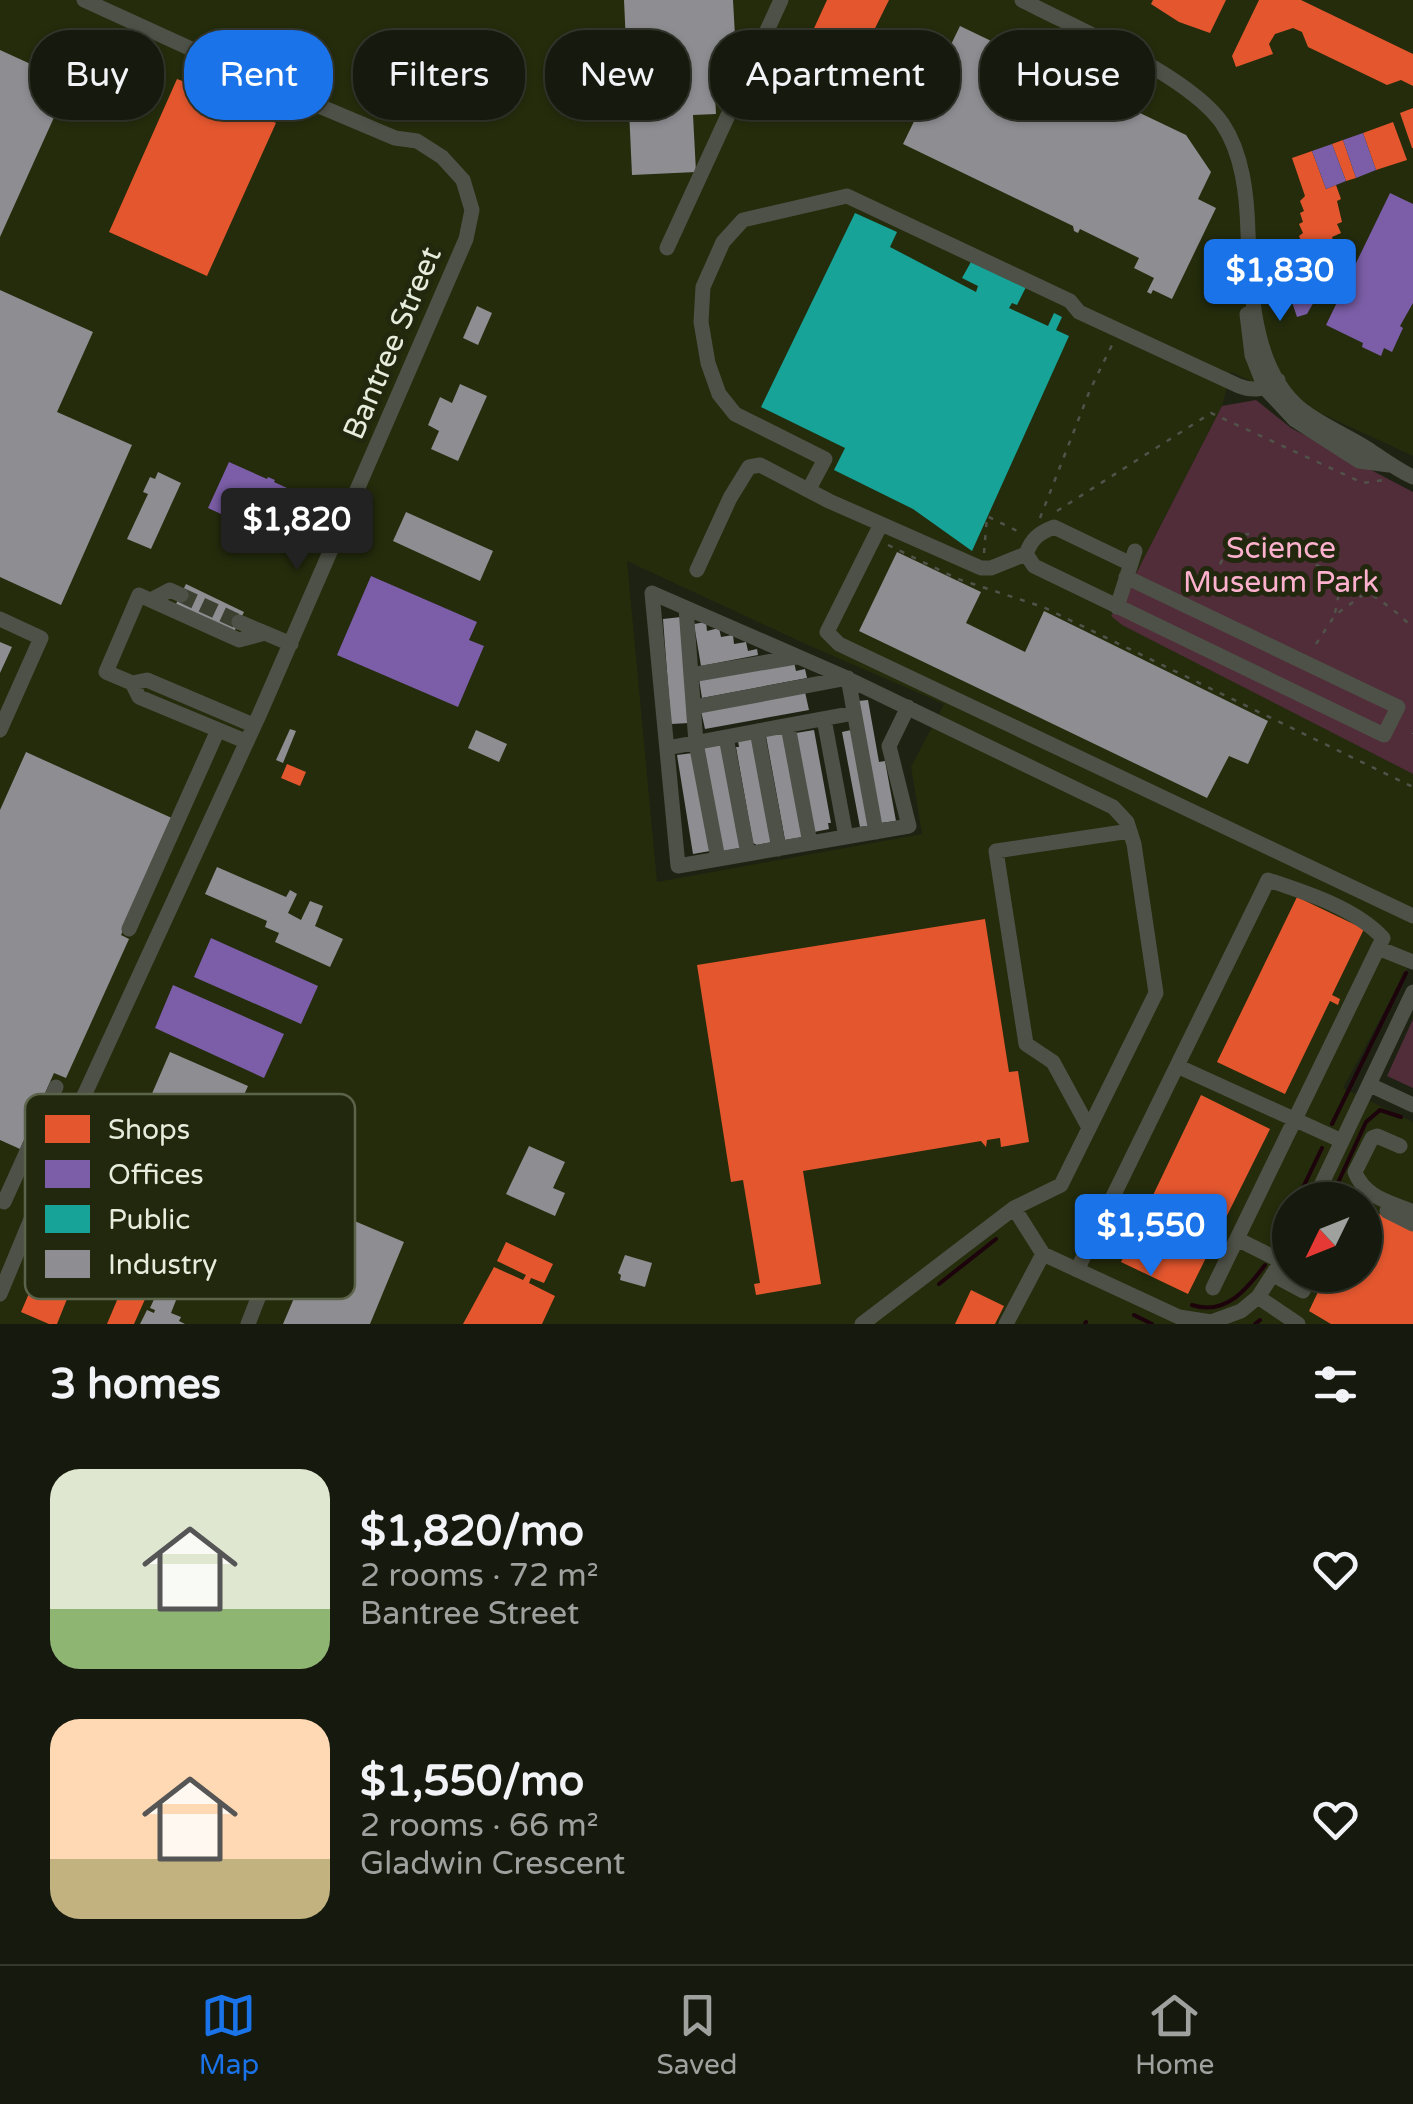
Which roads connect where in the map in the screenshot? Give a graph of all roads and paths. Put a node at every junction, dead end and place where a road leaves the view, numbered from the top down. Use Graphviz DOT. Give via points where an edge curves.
graph roads {
  1 [pos="84,0"];
  2 [pos="130,0"];
  3 [pos="781,0"];
  4 [pos="1022,0"];
  5 [pos="122,18"];
  6 [pos="667,248"];
  7 [pos="1119,330"];
  8 [pos="1272,384"];
  9 [pos="1388,472"];
  10 [pos="1413,477"];
  11 [pos="809,490"];
  12 [pos="1047,517"];
  13 [pos="1038,523"];
  14 [pos="880,524"];
  15 [pos="872,542"];
  16 [pos="1028,548"];
  17 [pos="983,556"];
  18 [pos="1130,564"];
  19 [pos="697,570"];
  20 [pos="1342,578"];
  21 [pos="1210,588"];
  22 [pos="1368,592"];
  23 [pos="181,595"];
  24 [pos="151,600"];
  25 [pos="1117,606"];
  26 [pos="686,608"];
  27 [pos="1335,615"];
  28 [pos="0,619"];
  29 [pos="239,622"];
  30 [pos="1413,628"];
  31 [pos="265,633"];
  32 [pos="290,644"];
  33 [pos="1316,644"];
  34 [pos="798,656"];
  35 [pos="692,675"];
  36 [pos="848,678"];
  37 [pos="132,683"];
  38 [pos="908,707"];
  39 [pos="694,708"];
  40 [pos="854,714"];
  41 [pos="824,719"];
  42 [pos="253,725"];
  43 [pos="788,726"];
  44 [pos="0,730"];
  45 [pos="218,730"];
  46 [pos="756,732"];
  47 [pos="726,737"];
  48 [pos="245,741"];
  49 [pos="696,742"];
  50 [pos="666,748"];
  51 [pos="1413,787"];
  52 [pos="876,832"];
  53 [pos="1130,832"];
  54 [pos="846,837"];
  55 [pos="810,843"];
  56 [pos="779,848"];
  57 [pos="748,854"];
  58 [pos="718,859"];
  59 [pos="1413,916"];
  60 [pos="129,929"];
  61 [pos="1378,948"];
  62 [pos="1413,962"];
  63 [pos="1413,992"];
  64 [pos="1177,1066"];
  65 [pos="1370,1085"];
  66 [pos="56,1086"];
  67 [pos="52,1094"];
  68 [pos="85,1094"];
  69 [pos="1413,1106"];
  70 [pos="1295,1120"];
  71 [pos="1089,1128"];
  72 [pos="1342,1141"];
  73 [pos="1400,1146"];
  74 [pos="25,1152"];
  75 [pos="1323,1182"];
  76 [pos="2,1201"];
  77 [pos="1382,1206"];
  78 [pos="1014,1208"];
  79 [pos="25,1211"];
  80 [pos="1411,1215"];
  81 [pos="25,1234"];
  82 [pos="1237,1239"];
  83 [pos="1043,1254"];
  84 [pos="1272,1256"];
  85 [pos="1077,1270"];
  86 [pos="1272,1277"];
  87 [pos="1213,1288"];
  88 [pos="0,1294"];
  89 [pos="1258,1297"];
  90 [pos="258,1299"];
  91 [pos="248,1324"];
  92 [pos="862,1324"];
  93 [pos="1006,1324"];
  94 [pos="1298,1324"];
  1 -- 5 [label="street, Bantree Street"];
  2 -- 5 [label="street"];
  3 -- 6 [label="street"];
  4 -- 8 [label="street" via="1177,81 1223,124 1244,182 1248,336"];
  5 -- 32 [label="street, Bantree Street" via="278,89 417,142 442,156 463,180 472,210 458,257"];
  7 -- 8 [label="street" via="1251,391"];
  7 -- 11 [label="street" via="847,196 743,220 724,242 703,288 708,363 719,394 736,414 824,459"];
  7 -- 13 [label="path"];
  8 -- 9 [label="street" via="1294,420"];
  9 -- 10 [label="street"];
  9 -- 12 [label="path" via="1363,484 1210,413"];
  11 -- 14 [label="street"];
  11 -- 19 [label="street" via="749,467"];
  14 -- 15 [label="street"];
  14 -- 16 [label="street" via="981,568"];
  15 -- 51 [label="path" via="1043,607"];
  15 -- 59 [label="street" via="827,632 839,644"];
  16 -- 17 [label="path" via="1021,532 987,516"];
  16 -- 18 [label="street" via="1054,527"];
  16 -- 25 [label="street" via="1034,566"];
  18 -- 25 [label="street"];
  18 -- 25 [label="street" via="1398,707 1392,724 1384,735"];
  20 -- 21 [label="path" via="1248,534 1232,544"];
  20 -- 22 [label="path"];
  20 -- 27 [label="path"];
  22 -- 27 [label="path"];
  22 -- 30 [label="path"];
  23 -- 24 [label="street" via="170,590"];
  24 -- 31 [label="street" via="240,640"];
  24 -- 37 [label="street" via="139,595 106,672"];
  26 -- 34 [label="street"];
  26 -- 35 [label="street"];
  26 -- 50 [label="street" via="652,593"];
  27 -- 33 [label="path"];
  28 -- 44 [label="street" via="41,638"];
  29 -- 31 [label="street"];
  31 -- 32 [label="street"];
  32 -- 42 [label="street, Bantree Street"];
  34 -- 35 [label="street"];
  34 -- 36 [label="street"];
  35 -- 39 [label="street"];
  36 -- 38 [label="street"];
  36 -- 39 [label="street"];
  36 -- 40 [label="street"];
  37 -- 42 [label="street" via="148,680"];
  37 -- 45 [label="street" via="139,697"];
  38 -- 52 [label="street" via="890,746 908,826"];
  38 -- 53 [label="street" via="1113,807"];
  39 -- 49 [label="street"];
  40 -- 41 [label="street"];
  40 -- 52 [label="street"];
  41 -- 43 [label="street"];
  41 -- 54 [label="street"];
  42 -- 48 [label="street, Bantree Street"];
  43 -- 46 [label="street"];
  43 -- 55 [label="street"];
  45 -- 48 [label="street"];
  45 -- 60 [label="street"];
  46 -- 47 [label="street"];
  46 -- 56 [label="street"];
  47 -- 49 [label="street"];
  47 -- 57 [label="street"];
  48 -- 68 [label="street, Bantree Street"];
  49 -- 50 [label="street"];
  49 -- 58 [label="street"];
  50 -- 58 [label="street" via="678,866"];
  52 -- 54 [label="street"];
  53 -- 71 [label="street" via="1156,994"];
  53 -- 71 [label="street" via="996,851 1026,1044 1053,1062"];
  54 -- 55 [label="street"];
  55 -- 56 [label="street"];
  56 -- 57 [label="street"];
  57 -- 58 [label="street"];
  61 -- 62 [label="street"];
  61 -- 64 [label="street" via="1383,938 1368,922 1268,880"];
  61 -- 70 [label="street"];
  63 -- 65 [label="street"];
  64 -- 70 [label="street"];
  64 -- 85 [label="street"];
  65 -- 69 [label="street"];
  65 -- 72 [label="street"];
  66 -- 67 [label="street"];
  70 -- 72 [label="street"];
  70 -- 82 [label="street"];
  71 -- 78 [label="street" via="1061,1185"];
  72 -- 75 [label="street"];
  73 -- 80 [label="street" via="1372,1138 1355,1172 1377,1198"];
  74 -- 76 [label="street"];
  76 -- 79 [label="street"];
  77 -- 80 [label="street"];
  78 -- 83 [label="street"];
  78 -- 92 [label="street"];
  81 -- 88 [label="street, Bantree Street"];
  82 -- 84 [label="street"];
  82 -- 87 [label="street"];
  83 -- 85 [label="street"];
  83 -- 93 [label="street"];
  85 -- 89 [label="street" via="1180,1317 1211,1322"];
  86 -- 89 [label="street"];
  89 -- 94 [label="street"];
  90 -- 91 [label="street"];
}
